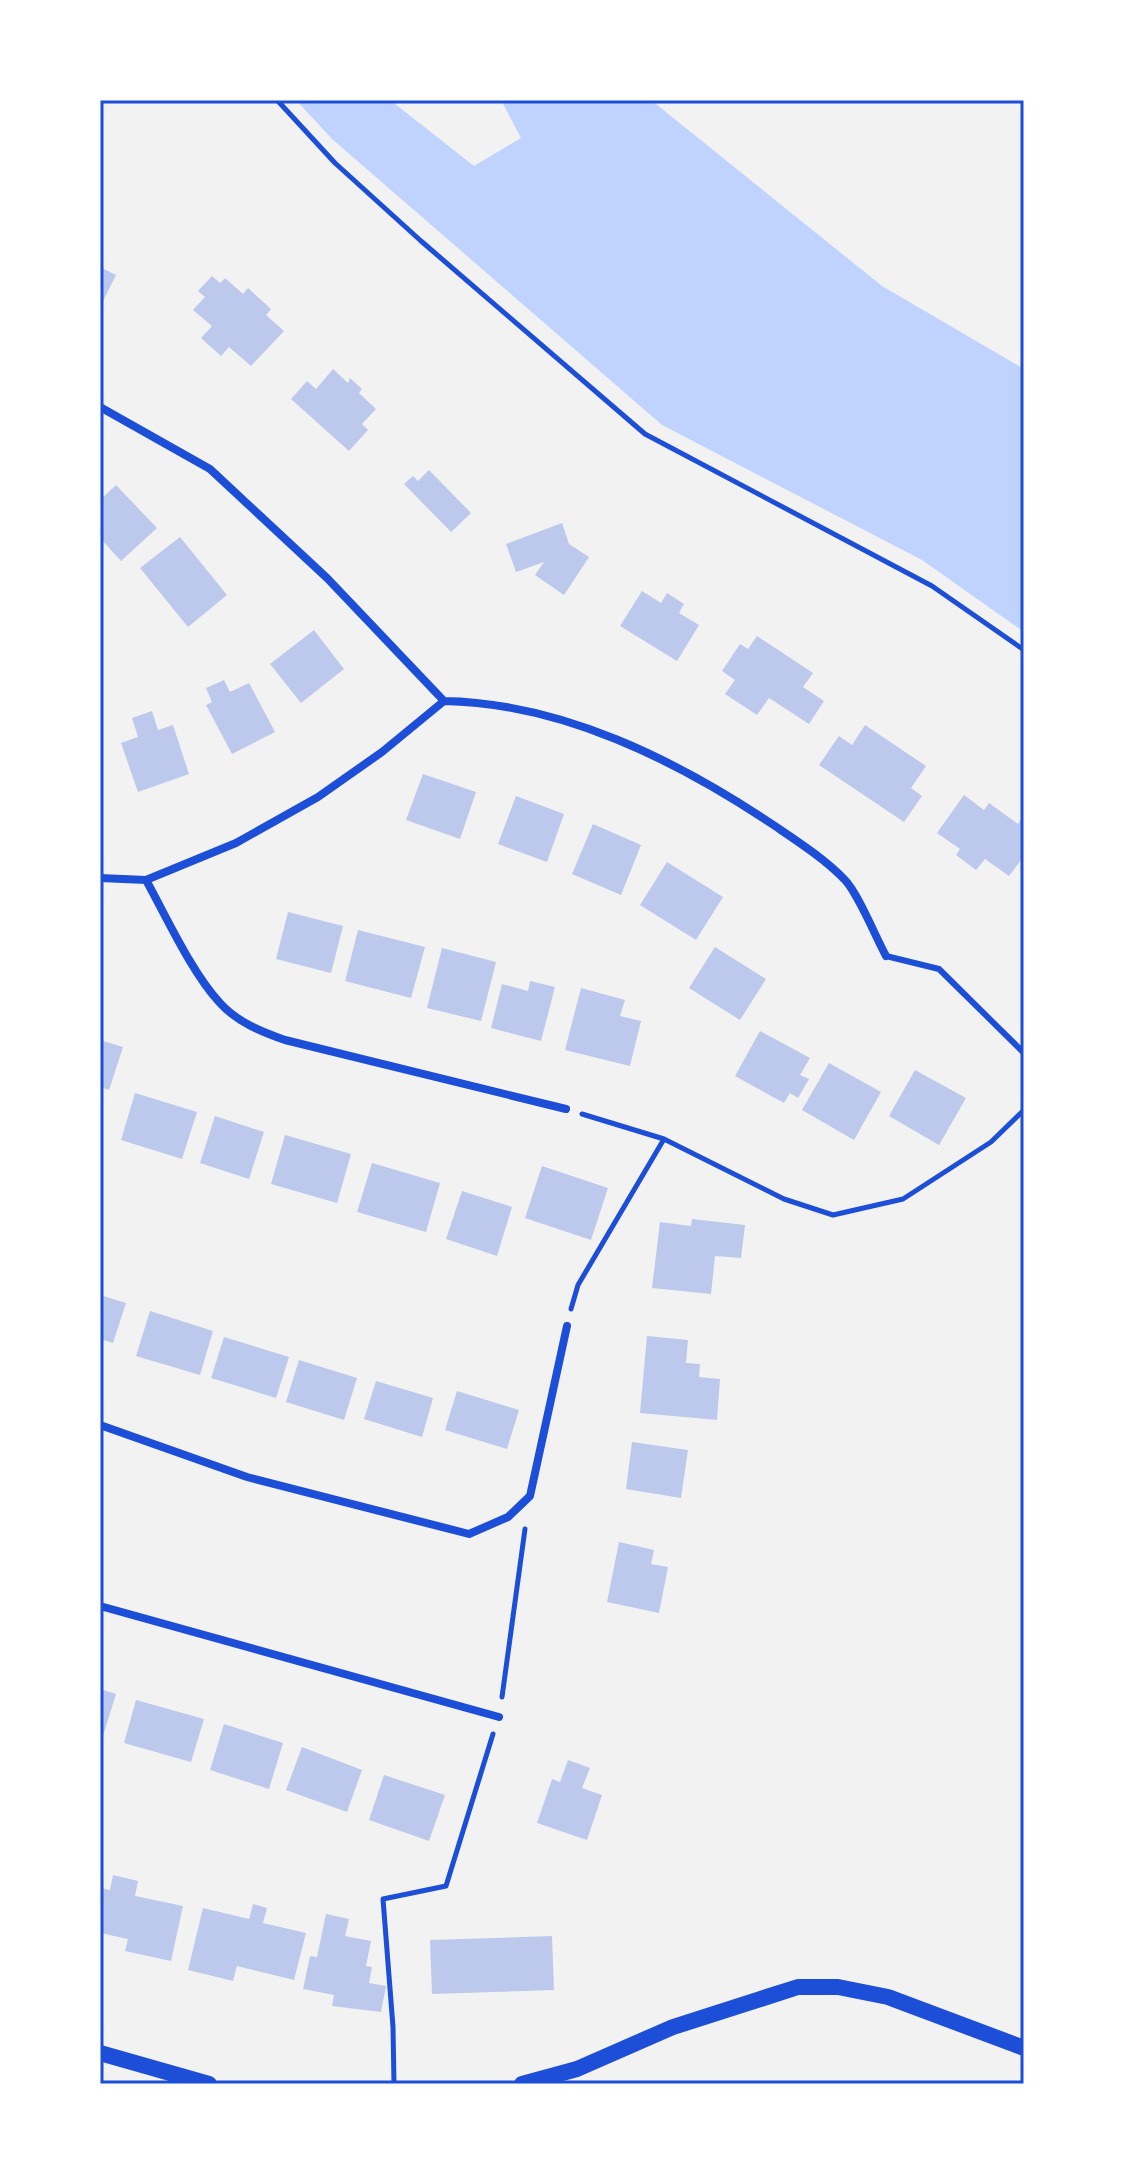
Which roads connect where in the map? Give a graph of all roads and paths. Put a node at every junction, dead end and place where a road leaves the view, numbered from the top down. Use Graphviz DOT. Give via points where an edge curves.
graph roads {
  1 [pos="277,100"];
  2 [pos="100,407"];
  3 [pos="1024,650"];
  4 [pos="444,701"];
  5 [pos="100,878"];
  6 [pos="146,880"];
  7 [pos="886,956"];
  8 [pos="1024,1053"];
  9 [pos="566,1109"];
  10 [pos="1024,1110"];
  11 [pos="664,1139"];
  12 [pos="567,1326"];
  13 [pos="100,1425"];
  14 [pos="530,1496"];
  15 [pos="100,1606"];
  16 [pos="499,1717"];
  17 [pos="1024,2048"];
  18 [pos="100,2053"];
  19 [pos="209,2084"];
  20 [pos="394,2084"];
  21 [pos="522,2084"];
  1 -- 3 [label="path" via="335,163 645,434 932,586"];
  2 -- 4 [label="street" via="210,469 327,578"];
  4 -- 6 [label="street" via="318,797 236,843"];
  4 -- 7 [label="street" via="537,712 701,780 797,841 847,882"];
  5 -- 6 [label="street"];
  6 -- 9 [label="street" via="221,1005 253,1028"];
  7 -- 8 [label="lane" via="939,969"];
  9 -- 11 [label="path"];
  10 -- 11 [label="path" via="991,1142 903,1199 833,1215 784,1199"];
  11 -- 12 [label="path" via="578,1285"];
  12 -- 14 [label="street"];
  13 -- 14 [label="street" via="247,1477 469,1534 508,1517"];
  14 -- 16 [label="path"];
  15 -- 16 [label="street"];
  16 -- 20 [label="path" via="446,1886 383,1899"];
  17 -- 21 [label="main road" via="888,1997 838,1987 798,1987 673,2027 577,2069"];
  18 -- 19 [label="main road"];
}
